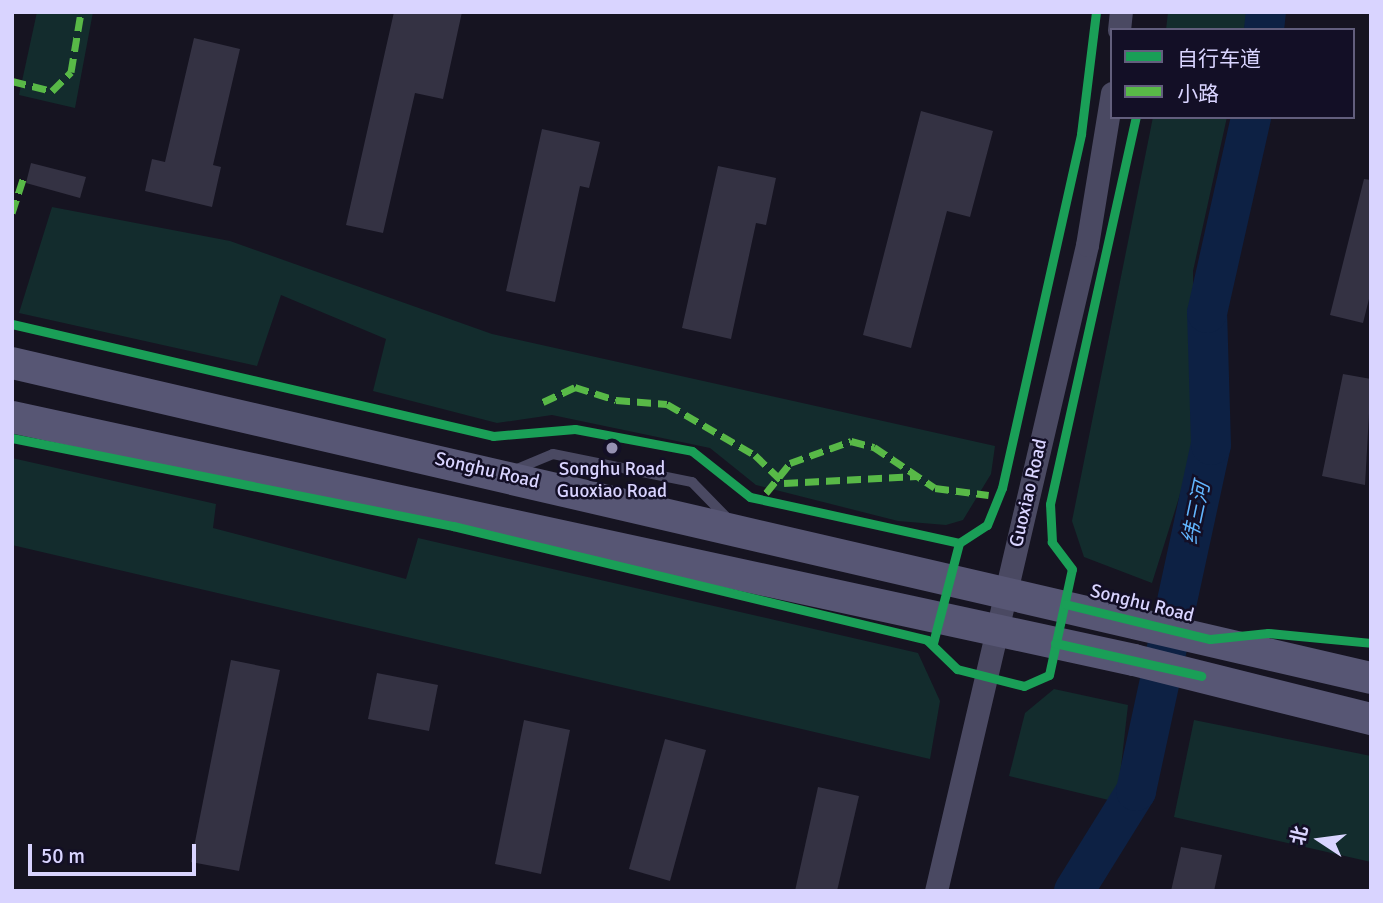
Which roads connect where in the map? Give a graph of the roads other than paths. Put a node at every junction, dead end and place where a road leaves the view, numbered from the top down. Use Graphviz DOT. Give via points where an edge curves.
graph roads {
  1 [pos="1110,105"];
  2 [pos="12,363"];
  3 [pos="12,417"];
  4 [pos="1007,589"];
  5 [pos="998,630"];
  6 [pos="1371,678"];
  7 [pos="1371,719"];
  8 [pos="936,891"];
  1 -- 4 [label="street, Guoxiao Road" via="1087,245"];
  2 -- 4 [label="main road, Songhu Road"];
  3 -- 5 [label="main road"];
  4 -- 5 [label="street, Guoxiao Road"];
  4 -- 6 [label="main road, Songhu Road"];
  5 -- 7 [label="main road"];
  5 -- 8 [label="street, Guoxiao Road"];
}
